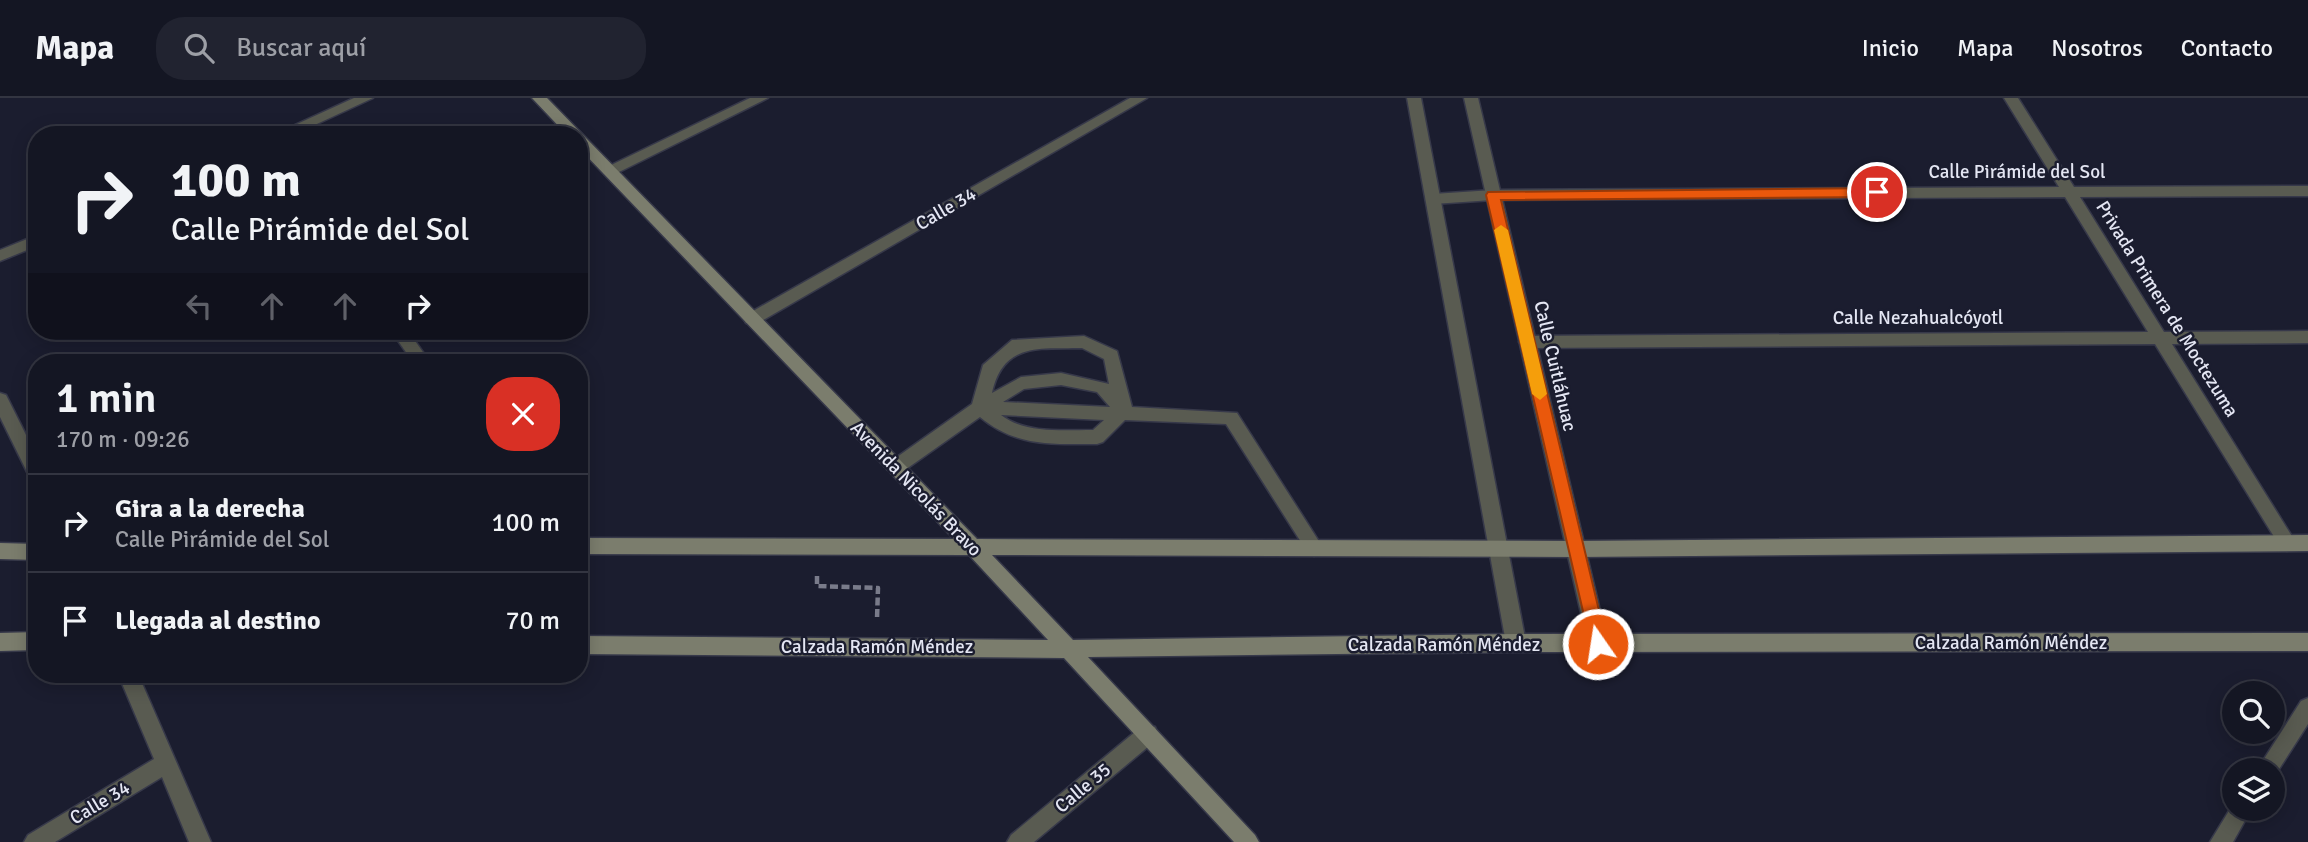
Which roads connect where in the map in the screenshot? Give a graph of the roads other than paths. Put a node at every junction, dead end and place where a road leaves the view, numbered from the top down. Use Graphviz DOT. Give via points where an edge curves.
graph roads {
  1 [pos="366,98"];
  2 [pos="539,98"];
  3 [pos="761,98"];
  4 [pos="1140,98"];
  5 [pos="1414,98"];
  6 [pos="1471,98"];
  7 [pos="2011,98"];
  8 [pos="302,126"];
  9 [pos="566,126"];
  10 [pos="588,148"];
  11 [pos="610,171"];
  12 [pos="2068,191"];
  13 [pos="2308,191"];
  14 [pos="1493,195"];
  15 [pos="1433,199"];
  16 [pos="28,244"];
  17 [pos="0,256"];
  18 [pos="752,319"];
  19 [pos="2308,337"];
  20 [pos="2160,338"];
  21 [pos="405,340"];
  22 [pos="1527,342"];
  23 [pos="416,354"];
  24 [pos="0,400"];
  25 [pos="980,408"];
  26 [pos="1124,411"];
  27 [pos="28,457"];
  28 [pos="896,467"];
  29 [pos="2287,543"];
  30 [pos="2308,543"];
  31 [pos="588,546"];
  32 [pos="973,547"];
  33 [pos="1314,548"];
  34 [pos="1499,548"];
  35 [pos="1576,549"];
  36 [pos="0,551"];
  37 [pos="28,552"];
  38 [pos="0,642"];
  39 [pos="28,642"];
  40 [pos="2308,642"];
  41 [pos="1516,643"];
  42 [pos="1598,644"];
  43 [pos="588,645"];
  44 [pos="1068,649"];
  45 [pos="132,683"];
  46 [pos="2308,707"];
  47 [pos="1148,734"];
  48 [pos="2275,758"];
  49 [pos="164,764"];
  50 [pos="2234,821"];
  51 [pos="35,842"];
  52 [pos="200,842"];
  53 [pos="1018,842"];
  54 [pos="1248,842"];
  55 [pos="2221,842"];
  1 -- 8 [label="street"];
  2 -- 9 [label="main road"];
  3 -- 11 [label="street"];
  4 -- 18 [label="street, Calle 34"];
  5 -- 15 [label="street"];
  6 -- 14 [label="street, Calle Cuitláhuac"];
  7 -- 12 [label="street, Privada Primera de Moctezuma"];
  10 -- 11 [label="main road, Avenida Nicolás Bravo"];
  11 -- 18 [label="main road, Avenida Nicolás Bravo"];
  12 -- 13 [label="street, Calle Pirámide del Sol"];
  12 -- 14 [label="street, Calle Pirámide del Sol"];
  12 -- 20 [label="street, Privada Primera de Moctezuma"];
  14 -- 15 [label="street, Calle Pirámide del Sol"];
  14 -- 22 [label="street, Calle Cuitláhuac"];
  15 -- 34 [label="street"];
  16 -- 17 [label="street"];
  18 -- 28 [label="main road, Avenida Nicolás Bravo"];
  19 -- 20 [label="street, Calle Nezahualcóyotl"];
  20 -- 22 [label="street, Calle Nezahualcóyotl"];
  20 -- 29 [label="street, Privada Primera de Moctezuma"];
  21 -- 23 [label="street"];
  22 -- 35 [label="street, Calle Cuitláhuac"];
  24 -- 27 [label="street"];
  25 -- 26 [label="street"];
  25 -- 26 [label="street" via="1021,383 1061,379 1102,387"];
  25 -- 26 [label="street" via="1005,428 1049,437 1097,438"];
  25 -- 26 [label="street" via="989,369 1018,344 1084,342 1111,355"];
  25 -- 28 [label="street"];
  26 -- 33 [label="street" via="1231,418"];
  28 -- 32 [label="main road, Avenida Nicolás Bravo"];
  29 -- 30 [label="main road"];
  29 -- 35 [label="main road"];
  31 -- 32 [label="main road"];
  32 -- 33 [label="main road"];
  32 -- 44 [label="main road, Avenida Nicolás Bravo"];
  33 -- 34 [label="main road"];
  34 -- 35 [label="main road"];
  34 -- 41 [label="street"];
  35 -- 42 [label="street, Calle Cuitláhuac"];
  36 -- 37 [label="main road"];
  38 -- 39 [label="main road"];
  40 -- 42 [label="main road, Calzada Ramón Méndez"];
  41 -- 42 [label="main road, Calzada Ramón Méndez"];
  41 -- 44 [label="main road, Calzada Ramón Méndez"];
  43 -- 44 [label="main road, Calzada Ramón Méndez"];
  44 -- 47 [label="main road, Avenida Nicolás Bravo"];
  45 -- 49 [label="street"];
  46 -- 48 [label="street"];
  47 -- 53 [label="street, Calle 35"];
  47 -- 54 [label="main road, Avenida Nicolás Bravo"];
  49 -- 51 [label="street, Calle 34"];
  49 -- 52 [label="street"];
  50 -- 55 [label="street"];
}
